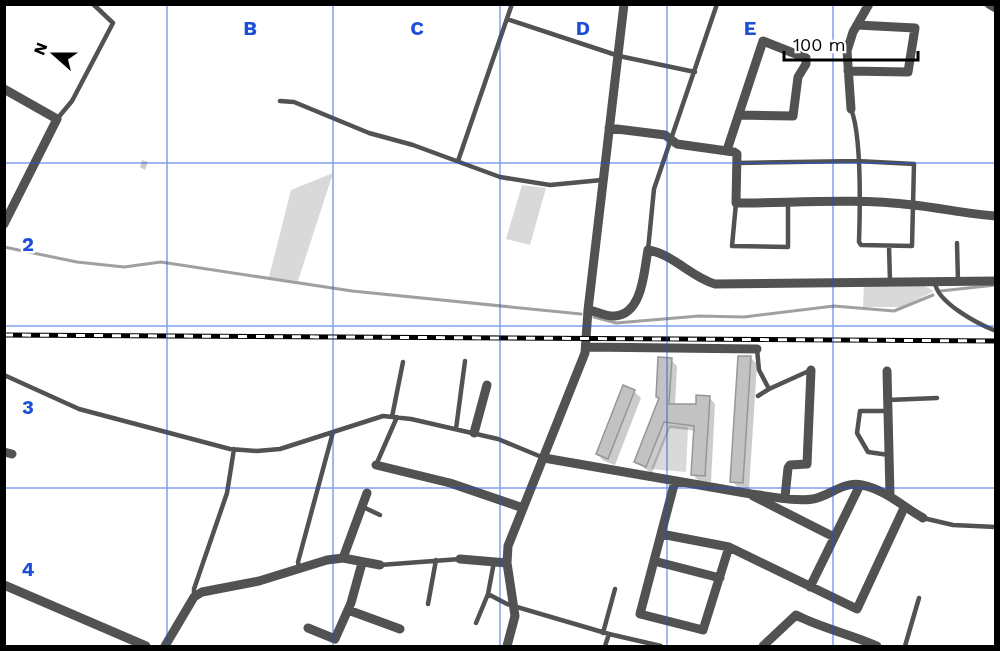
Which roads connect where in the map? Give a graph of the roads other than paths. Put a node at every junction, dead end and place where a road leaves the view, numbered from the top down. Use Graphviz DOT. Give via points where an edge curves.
graph roads {
  1 [pos="93,4"];
  2 [pos="512,4"];
  3 [pos="624,4"];
  4 [pos="717,4"];
  5 [pos="869,4"];
  6 [pos="989,4"];
  7 [pos="996,8"];
  8 [pos="507,19"];
  9 [pos="857,25"];
  10 [pos="619,56"];
  11 [pos="848,71"];
  12 [pos="695,72"];
  13 [pos="4,89"];
  14 [pos="280,101"];
  15 [pos="850,109"];
  16 [pos="739,115"];
  17 [pos="57,119"];
  18 [pos="609,128"];
  19 [pos="672,139"];
  20 [pos="727,150"];
  21 [pos="458,161"];
  22 [pos="857,161"];
  23 [pos="737,163"];
  24 [pos="602,180"];
  25 [pos="860,202"];
  26 [pos="736,203"];
  27 [pos="788,203"];
  28 [pos="914,205"];
  29 [pos="996,216"];
  30 [pos="4,224"];
  31 [pos="957,243"];
  32 [pos="889,246"];
  33 [pos="648,250"];
  34 [pos="890,281"];
  35 [pos="996,281"];
  36 [pos="935,282"];
  37 [pos="958,282"];
  38 [pos="588,310"];
  39 [pos="996,331"];
  40 [pos="586,347"];
  41 [pos="757,349"];
  42 [pos="465,361"];
  43 [pos="403,362"];
  44 [pos="811,370"];
  45 [pos="887,371"];
  46 [pos="4,375"];
  47 [pos="487,385"];
  48 [pos="769,389"];
  49 [pos="758,396"];
  50 [pos="937,398"];
  51 [pos="888,400"];
  52 [pos="888,411"];
  53 [pos="395,417"];
  54 [pos="456,429"];
  55 [pos="333,432"];
  56 [pos="474,433"];
  57 [pos="234,449"];
  58 [pos="889,455"];
  59 [pos="544,458"];
  60 [pos="376,465"];
  61 [pos="675,481"];
  62 [pos="860,485"];
  63 [pos="367,493"];
  64 [pos="752,494"];
  65 [pos="890,495"];
  66 [pos="785,497"];
  67 [pos="363,507"];
  68 [pos="523,508"];
  69 [pos="904,508"];
  70 [pos="380,514"];
  71 [pos="923,518"];
  72 [pos="996,527"];
  73 [pos="661,534"];
  74 [pos="834,537"];
  75 [pos="729,547"];
  76 [pos="343,558"];
  77 [pos="460,559"];
  78 [pos="436,560"];
  79 [pos="654,561"];
  80 [pos="494,562"];
  81 [pos="362,563"];
  82 [pos="507,563"];
  83 [pos="380,565"];
  84 [pos="299,567"];
  85 [pos="720,578"];
  86 [pos="4,585"];
  87 [pos="810,587"];
  88 [pos="615,589"];
  89 [pos="488,594"];
  90 [pos="194,597"];
  91 [pos="919,598"];
  92 [pos="428,604"];
  93 [pos="515,605"];
  94 [pos="348,610"];
  95 [pos="476,623"];
  96 [pos="308,628"];
  97 [pos="400,629"];
  98 [pos="606,633"];
  99 [pos="146,646"];
  100 [pos="165,646"];
  101 [pos="507,646"];
  102 [pos="605,646"];
  103 [pos="661,646"];
  104 [pos="763,646"];
  105 [pos="877,646"];
  106 [pos="905,646"];
  1 -- 17 [label="lane" via="113,23 72,101"];
  2 -- 8 [label="lane"];
  3 -- 10 [label="street"];
  4 -- 12 [label="lane"];
  5 -- 9 [label="street"];
  6 -- 7 [label="street"];
  8 -- 10 [label="lane"];
  8 -- 21 [label="lane"];
  9 -- 11 [label="street" via="846,51"];
  9 -- 11 [label="street" via="915,28 908,72"];
  10 -- 12 [label="lane"];
  10 -- 18 [label="street"];
  11 -- 15 [label="street"];
  12 -- 19 [label="lane"];
  13 -- 17 [label="street"];
  14 -- 21 [label="lane" via="294,102 369,133"];
  15 -- 22 [label="lane" via="855,123"];
  16 -- 16 [label="street" via="763,41 806,58 798,77 793,116"];
  16 -- 20 [label="street"];
  17 -- 30 [label="street"];
  18 -- 19 [label="street"];
  18 -- 24 [label="street"];
  19 -- 20 [label="street" via="677,144"];
  19 -- 33 [label="lane" via="654,189"];
  20 -- 23 [label="street" via="737,154"];
  21 -- 24 [label="lane" via="500,177 536,184"];
  22 -- 23 [label="lane"];
  22 -- 25 [label="lane"];
  22 -- 28 [label="lane" via="914,164"];
  23 -- 26 [label="street"];
  24 -- 38 [label="street"];
  25 -- 27 [label="street"];
  25 -- 28 [label="street"];
  25 -- 32 [label="lane" via="859,242"];
  26 -- 27 [label="street"];
  26 -- 27 [label="lane" via="732,246 788,247"];
  28 -- 29 [label="street"];
  28 -- 32 [label="lane" via="914,243"];
  31 -- 37 [label="lane"];
  32 -- 34 [label="lane"];
  33 -- 34 [label="street" via="715,284"];
  33 -- 38 [label="street" via="640,293 634,304 614,317"];
  34 -- 36 [label="street"];
  35 -- 37 [label="street"];
  36 -- 37 [label="street"];
  36 -- 39 [label="lane" via="940,297"];
  38 -- 40 [label="street"];
  40 -- 41 [label="street"];
  40 -- 59 [label="street"];
  41 -- 48 [label="lane" via="759,370"];
  42 -- 54 [label="lane"];
  43 -- 53 [label="lane"];
  44 -- 48 [label="lane"];
  44 -- 66 [label="street" via="807,464 788,468"];
  45 -- 51 [label="street"];
  46 -- 57 [label="lane" via="79,409"];
  47 -- 56 [label="street"];
  48 -- 49 [label="lane"];
  50 -- 51 [label="lane"];
  51 -- 52 [label="street"];
  52 -- 58 [label="street"];
  52 -- 58 [label="lane" via="860,411 857,433 868,452"];
  53 -- 54 [label="lane"];
  53 -- 55 [label="lane" via="371,418"];
  53 -- 60 [label="lane"];
  54 -- 56 [label="lane"];
  55 -- 57 [label="lane" via="280,449"];
  55 -- 84 [label="lane"];
  56 -- 59 [label="lane"];
  57 -- 90 [label="lane" via="227,493"];
  58 -- 65 [label="street"];
  59 -- 61 [label="street"];
  59 -- 68 [label="street"];
  60 -- 68 [label="street" via="450,483"];
  61 -- 64 [label="street"];
  61 -- 73 [label="street"];
  62 -- 65 [label="street"];
  62 -- 66 [label="street" via="844,485 813,499"];
  62 -- 74 [label="street"];
  63 -- 67 [label="street"];
  64 -- 66 [label="street"];
  64 -- 74 [label="street"];
  65 -- 69 [label="street"];
  67 -- 70 [label="lane"];
  67 -- 76 [label="street"];
  68 -- 82 [label="street" via="508,546"];
  69 -- 71 [label="street"];
  69 -- 87 [label="street" via="857,609"];
  71 -- 72 [label="lane" via="953,525"];
  73 -- 75 [label="street"];
  73 -- 79 [label="street"];
  74 -- 87 [label="street"];
  75 -- 85 [label="street"];
  75 -- 87 [label="street"];
  76 -- 81 [label="street"];
  76 -- 84 [label="street"];
  77 -- 78 [label="lane"];
  77 -- 80 [label="street"];
  78 -- 83 [label="lane"];
  78 -- 92 [label="lane"];
  79 -- 85 [label="street"];
  79 -- 85 [label="street" via="640,614 703,630"];
  80 -- 82 [label="street"];
  80 -- 89 [label="lane"];
  81 -- 83 [label="street"];
  81 -- 94 [label="street"];
  82 -- 93 [label="street"];
  84 -- 90 [label="street"];
  86 -- 99 [label="street"];
  88 -- 98 [label="lane"];
  89 -- 93 [label="lane"];
  89 -- 95 [label="lane"];
  90 -- 100 [label="street"];
  91 -- 106 [label="lane"];
  93 -- 98 [label="lane"];
  93 -- 101 [label="street"];
  94 -- 96 [label="street" via="335,639"];
  94 -- 97 [label="street"];
  98 -- 102 [label="lane"];
  98 -- 103 [label="lane"];
  104 -- 105 [label="street" via="796,615"];
}
